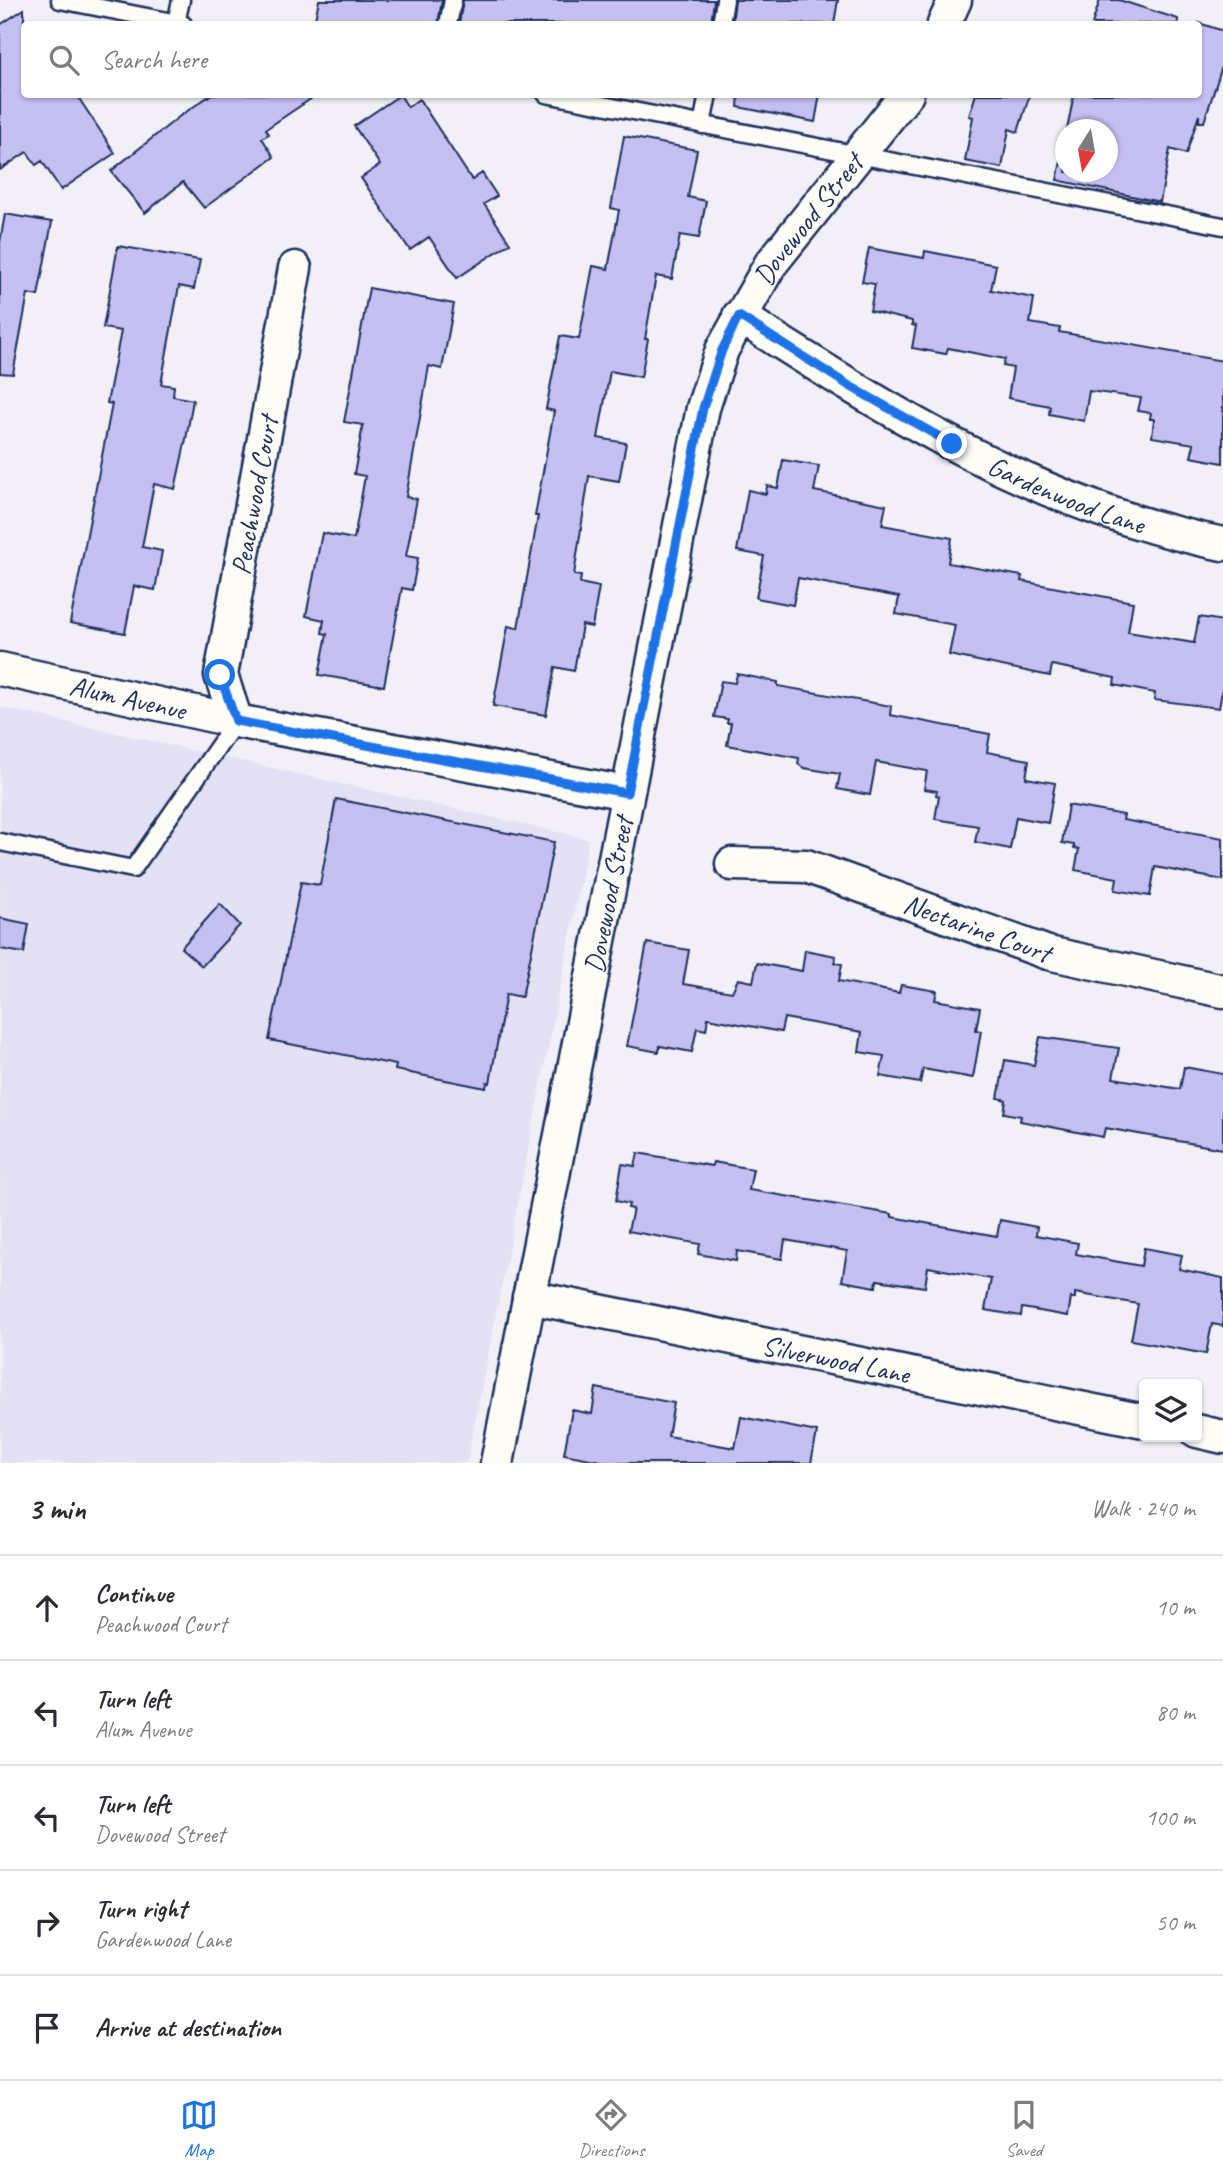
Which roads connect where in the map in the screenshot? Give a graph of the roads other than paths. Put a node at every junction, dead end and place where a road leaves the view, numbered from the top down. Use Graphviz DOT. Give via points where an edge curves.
graph roads {
  1 [pos="60,0"];
  2 [pos="181,0"];
  3 [pos="453,0"];
  4 [pos="725,0"];
  5 [pos="955,0"];
  6 [pos="104,4"];
  7 [pos="168,21"];
  8 [pos="179,21"];
  9 [pos="449,21"];
  10 [pos="721,21"];
  11 [pos="945,21"];
  12 [pos="566,98"];
  13 [pos="707,98"];
  14 [pos="903,98"];
  15 [pos="702,125"];
  16 [pos="859,155"];
  17 [pos="1223,226"];
  18 [pos="295,268"];
  19 [pos="739,316"];
  20 [pos="1223,544"];
  21 [pos="0,669"];
  22 [pos="236,721"];
  23 [pos="627,793"];
  24 [pos="0,842"];
  25 [pos="732,864"];
  26 [pos="1223,990"];
  27 [pos="529,1297"];
  28 [pos="1139,1420"];
  29 [pos="1202,1433"];
  30 [pos="1223,1437"];
  31 [pos="497,1463"];
  1 -- 6 [label="lane"];
  2 -- 8 [label="lane"];
  3 -- 9 [label="lane"];
  4 -- 10 [label="lane"];
  5 -- 11 [label="street"];
  6 -- 7 [label="lane"];
  12 -- 15 [label="lane"];
  13 -- 15 [label="lane"];
  14 -- 16 [label="street, Dovewood Street"];
  15 -- 16 [label="lane"];
  16 -- 17 [label="lane"];
  16 -- 19 [label="street, Dovewood Street" via="770,265"];
  18 -- 22 [label="street, Peachwood Court" via="220,675"];
  19 -- 20 [label="street, Gardenwood Lane" via="952,444 1064,499 1137,524"];
  19 -- 23 [label="street, Dovewood Street" via="703,408"];
  21 -- 22 [label="street, Alum Avenue"];
  22 -- 23 [label="street, Alum Avenue"];
  22 -- 24 [label="lane" via="133,869"];
  23 -- 27 [label="street, Dovewood Street"];
  25 -- 26 [label="street, Nectarine Court" via="806,866 1048,953"];
  27 -- 28 [label="street, Silverwood Lane"];
  27 -- 31 [label="street, Dovewood Street"];
  29 -- 30 [label="street"];
}
